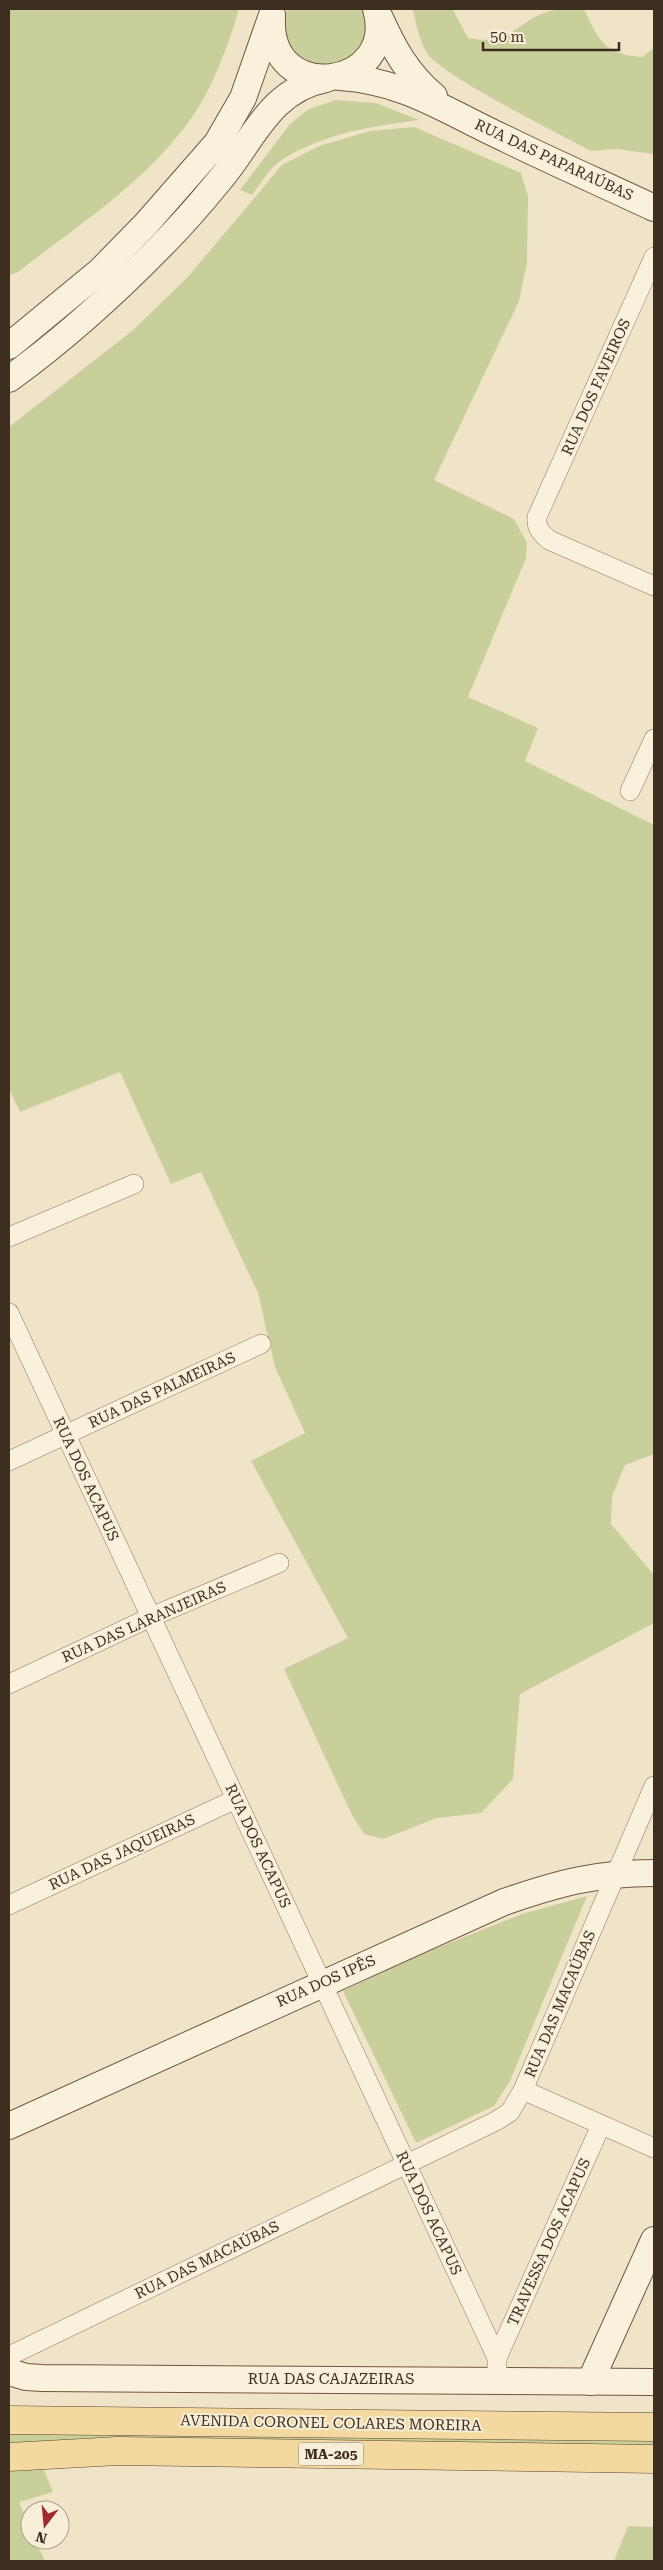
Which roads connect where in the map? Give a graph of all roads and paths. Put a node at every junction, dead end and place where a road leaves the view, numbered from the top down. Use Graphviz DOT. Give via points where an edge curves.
graph roads {
  1 [pos="376,10"];
  2 [pos="273,12"];
  3 [pos="333,78"];
  4 [pos="454,112"];
  5 [pos="654,208"];
  6 [pos="654,258"];
  7 [pos="9,346"];
  8 [pos="9,379"];
  9 [pos="654,586"];
  10 [pos="654,739"];
  11 [pos="630,791"];
  12 [pos="134,1184"];
  13 [pos="9,1237"];
  14 [pos="9,1313"];
  15 [pos="261,1344"];
  16 [pos="65,1434"];
  17 [pos="9,1461"];
  18 [pos="280,1563"];
  19 [pos="151,1617"];
  20 [pos="9,1684"];
  21 [pos="654,1786"];
  22 [pos="236,1799"];
  23 [pos="616,1873"];
  24 [pos="654,1873"];
  25 [pos="9,1905"];
  26 [pos="322,1983"];
  27 [pos="523,2090"];
  28 [pos="601,2125"];
  29 [pos="9,2126"];
  30 [pos="654,2148"];
  31 [pos="406,2164"];
  32 [pos="654,2240"];
  33 [pos="9,2356"];
  34 [pos="497,2369"];
  35 [pos="9,2372"];
  36 [pos="590,2382"];
  37 [pos="654,2382"];
  38 [pos="16,2418"];
  39 [pos="654,2427"];
  40 [pos="9,2457"];
  41 [pos="654,2459"];
  1 -- 3 [label="main road" via="376,44 368,58 356,70"];
  1 -- 4 [label="main road, RUA DAS PAPARAÚBAS" via="408,71"];
  2 -- 3 [label="main road" via="273,39 283,60 310,77"];
  2 -- 7 [label="main road" via="243,98 218,143 100,271"];
  3 -- 4 [label="main road, RUA DAS PAPARAÚBAS" via="360,78 397,86"];
  3 -- 8 [label="main road" via="304,84 281,100 220,180 161,246 95,309"];
  4 -- 5 [label="main road, RUA DAS PAPARAÚBAS"];
  6 -- 9 [label="street, RUA DOS FAVEIROS" via="537,517 539,530 549,540"];
  10 -- 11 [label="street"];
  12 -- 13 [label="street"];
  14 -- 16 [label="street, RUA DOS ACAPUS"];
  15 -- 16 [label="street, RUA DAS PALMEIRAS"];
  16 -- 17 [label="street, RUA DAS PALMEIRAS"];
  16 -- 19 [label="street, RUA DOS ACAPUS"];
  18 -- 19 [label="street, RUA DAS LARANJEIRAS"];
  19 -- 20 [label="street, RUA DAS LARANJEIRAS"];
  19 -- 22 [label="street, RUA DOS ACAPUS"];
  21 -- 23 [label="street, RUA DAS MACAÚBAS"];
  22 -- 25 [label="street, RUA DAS JAQUEIRAS"];
  22 -- 26 [label="street, RUA DOS ACAPUS"];
  23 -- 24 [label="main road, RUA DOS IPÊS"];
  23 -- 26 [label="main road, RUA DOS IPÊS" via="552,1886 504,1902"];
  23 -- 27 [label="street, RUA DAS MACAÚBAS"];
  26 -- 29 [label="main road, RUA DOS IPÊS"];
  26 -- 31 [label="street, RUA DOS ACAPUS"];
  27 -- 28 [label="street, RUA DAS MACAÚBAS"];
  27 -- 31 [label="street, RUA DAS MACAÚBAS" via="510,2112 496,2121"];
  28 -- 30 [label="street, RUA DAS MACAÚBAS"];
  28 -- 34 [label="street, TRAVESSA DOS ACAPUS"];
  31 -- 33 [label="street, RUA DAS MACAÚBAS"];
  31 -- 34 [label="street, RUA DOS ACAPUS"];
  32 -- 36 [label="main road"];
  34 -- 35 [label="main road, RUA DAS CAJAZEIRAS" via="42,2378"];
  34 -- 36 [label="main road, RUA DAS CAJAZEIRAS"];
  36 -- 37 [label="main road, RUA DAS CAJAZEIRAS"];
  38 -- 39 [label="main road, AVENIDA CORONEL COLARES MOREIRA"];
  40 -- 41 [label="main road, AVENIDA CORONEL COLARES MOREIRA / MA-205" via="118,2451"];
}
